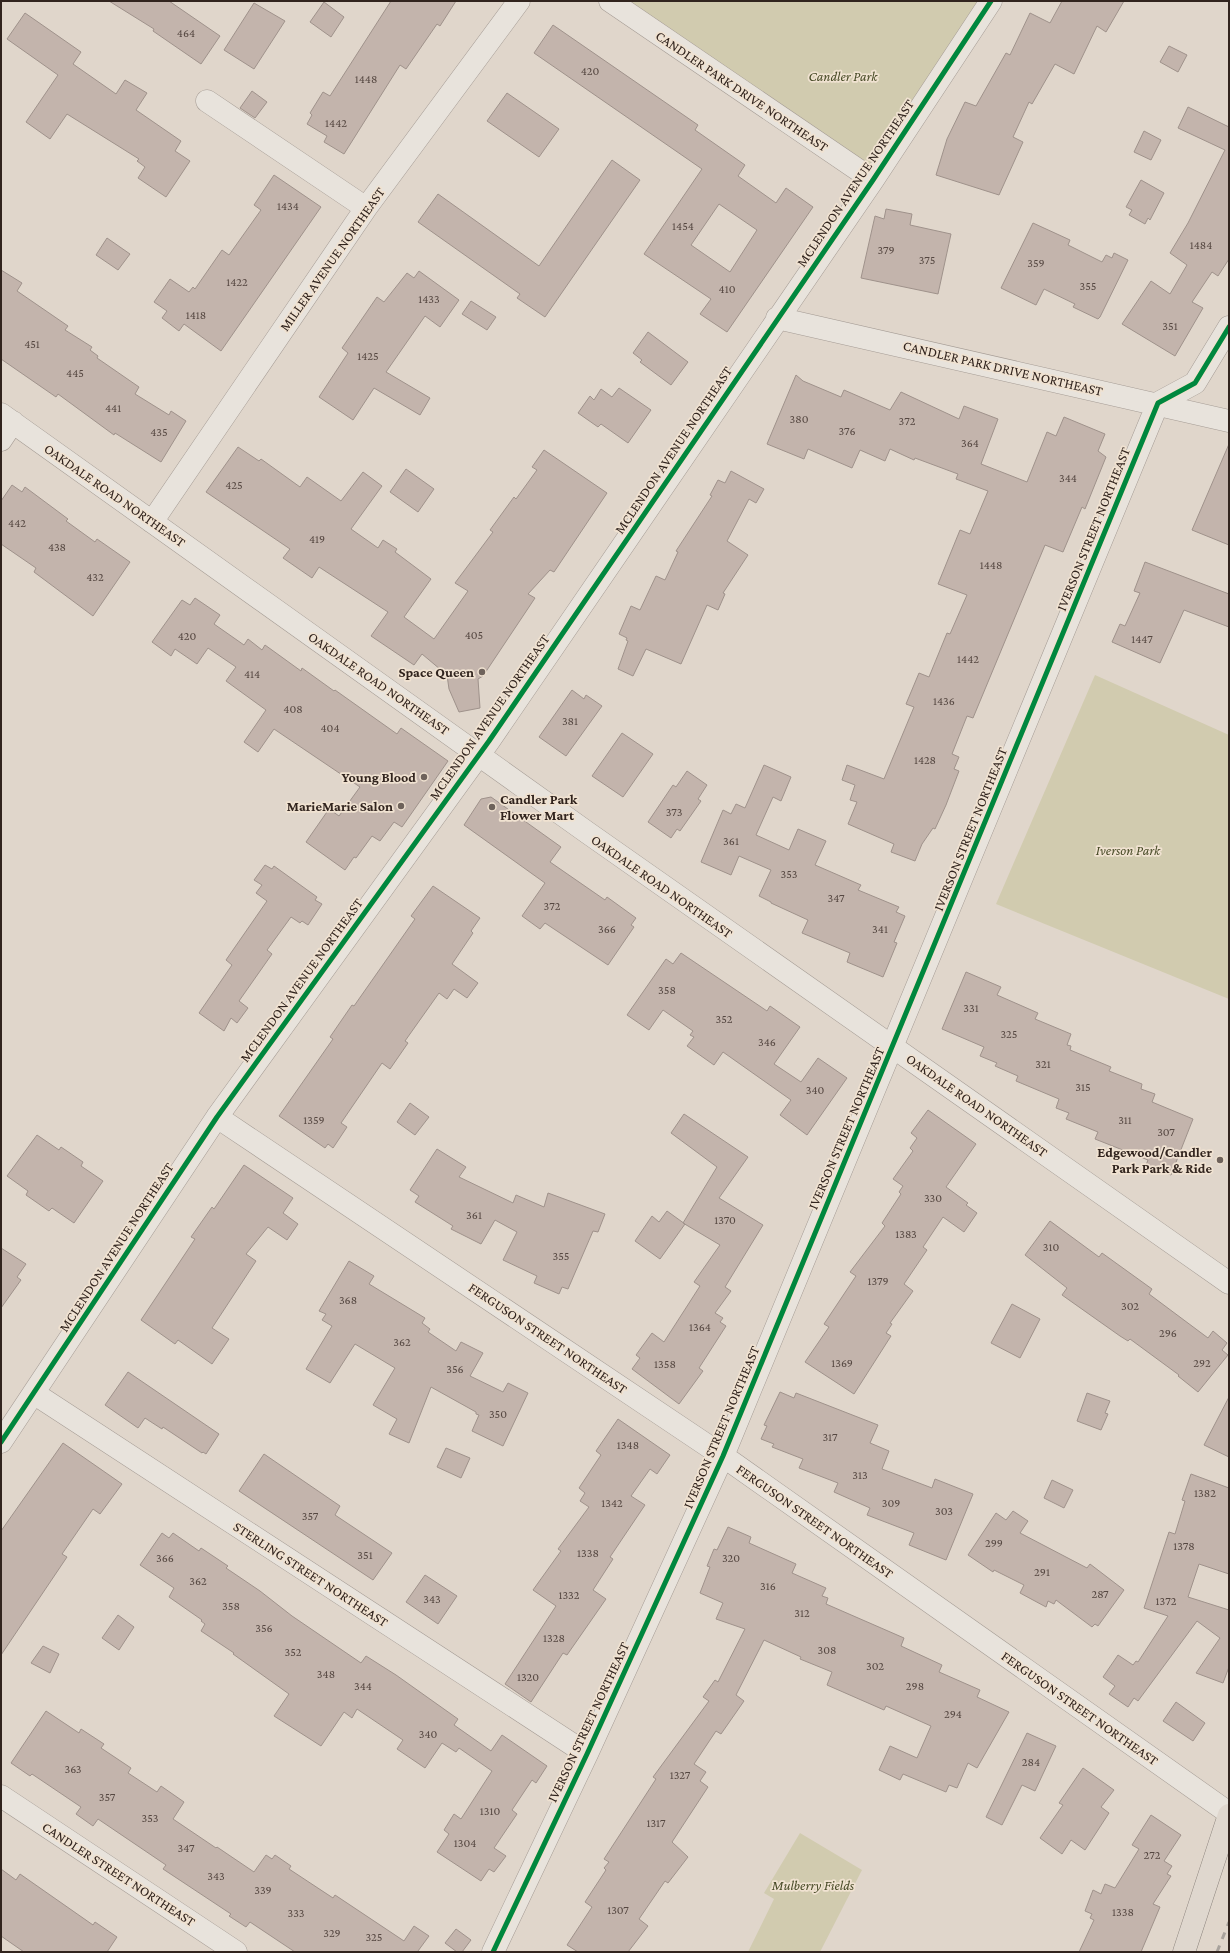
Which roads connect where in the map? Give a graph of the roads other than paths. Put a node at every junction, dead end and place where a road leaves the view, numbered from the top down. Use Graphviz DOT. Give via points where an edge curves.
graph roads {
  1 [pos="519,1"];
  2 [pos="610,1"];
  3 [pos="991,1"];
  4 [pos="207,101"];
  5 [pos="873,180"];
  6 [pos="366,208"];
  7 [pos="777,318"];
  8 [pos="1229,326"];
  9 [pos="1158,403"];
  10 [pos="7,418"];
  11 [pos="1229,421"];
  12 [pos="1,440"];
  13 [pos="152,522"];
  14 [pos="480,754"];
  15 [pos="893,1046"];
  16 [pos="216,1116"];
  17 [pos="1229,1283"];
  18 [pos="35,1394"];
  19 [pos="1,1442"];
  20 [pos="723,1456"];
  21 [pos="586,1754"];
  22 [pos="1,1796"];
  23 [pos="1229,1814"];
  24 [pos="236,1952"];
  25 [pos="493,1952"];
  26 [pos="1184,1952"];
  1 -- 6 [label="street, MILLER AVENUE NORTHEAST"];
  2 -- 5 [label="street, CANDLER PARK DRIVE NORTHEAST"];
  3 -- 5 [label="street, MCLENDON AVENUE NORTHEAST"];
  4 -- 6 [label="street"];
  5 -- 7 [label="street, MCLENDON AVENUE NORTHEAST"];
  6 -- 13 [label="street, MILLER AVENUE NORTHEAST"];
  7 -- 9 [label="street, CANDLER PARK DRIVE NORTHEAST"];
  7 -- 14 [label="street, MCLENDON AVENUE NORTHEAST"];
  8 -- 9 [label="street" via="1195,384"];
  9 -- 11 [label="street, CANDLER PARK DRIVE NORTHEAST"];
  9 -- 15 [label="street, IVERSON STREET NORTHEAST"];
  10 -- 12 [label="street"];
  10 -- 13 [label="street, OAKDALE ROAD NORTHEAST"];
  13 -- 14 [label="street, OAKDALE ROAD NORTHEAST"];
  14 -- 15 [label="street, OAKDALE ROAD NORTHEAST" via="771,963"];
  14 -- 16 [label="street, MCLENDON AVENUE NORTHEAST"];
  15 -- 17 [label="street, OAKDALE ROAD NORTHEAST"];
  15 -- 20 [label="street, IVERSON STREET NORTHEAST"];
  16 -- 18 [label="street, MCLENDON AVENUE NORTHEAST"];
  16 -- 20 [label="street, FERGUSON STREET NORTHEAST"];
  18 -- 19 [label="street, MCLENDON AVENUE NORTHEAST"];
  18 -- 21 [label="street, STERLING STREET NORTHEAST"];
  20 -- 21 [label="street, IVERSON STREET NORTHEAST"];
  20 -- 23 [label="street, FERGUSON STREET NORTHEAST"];
  21 -- 25 [label="street, IVERSON STREET NORTHEAST"];
  22 -- 24 [label="street, CANDLER STREET NORTHEAST"];
  23 -- 26 [label="main road"];
}
